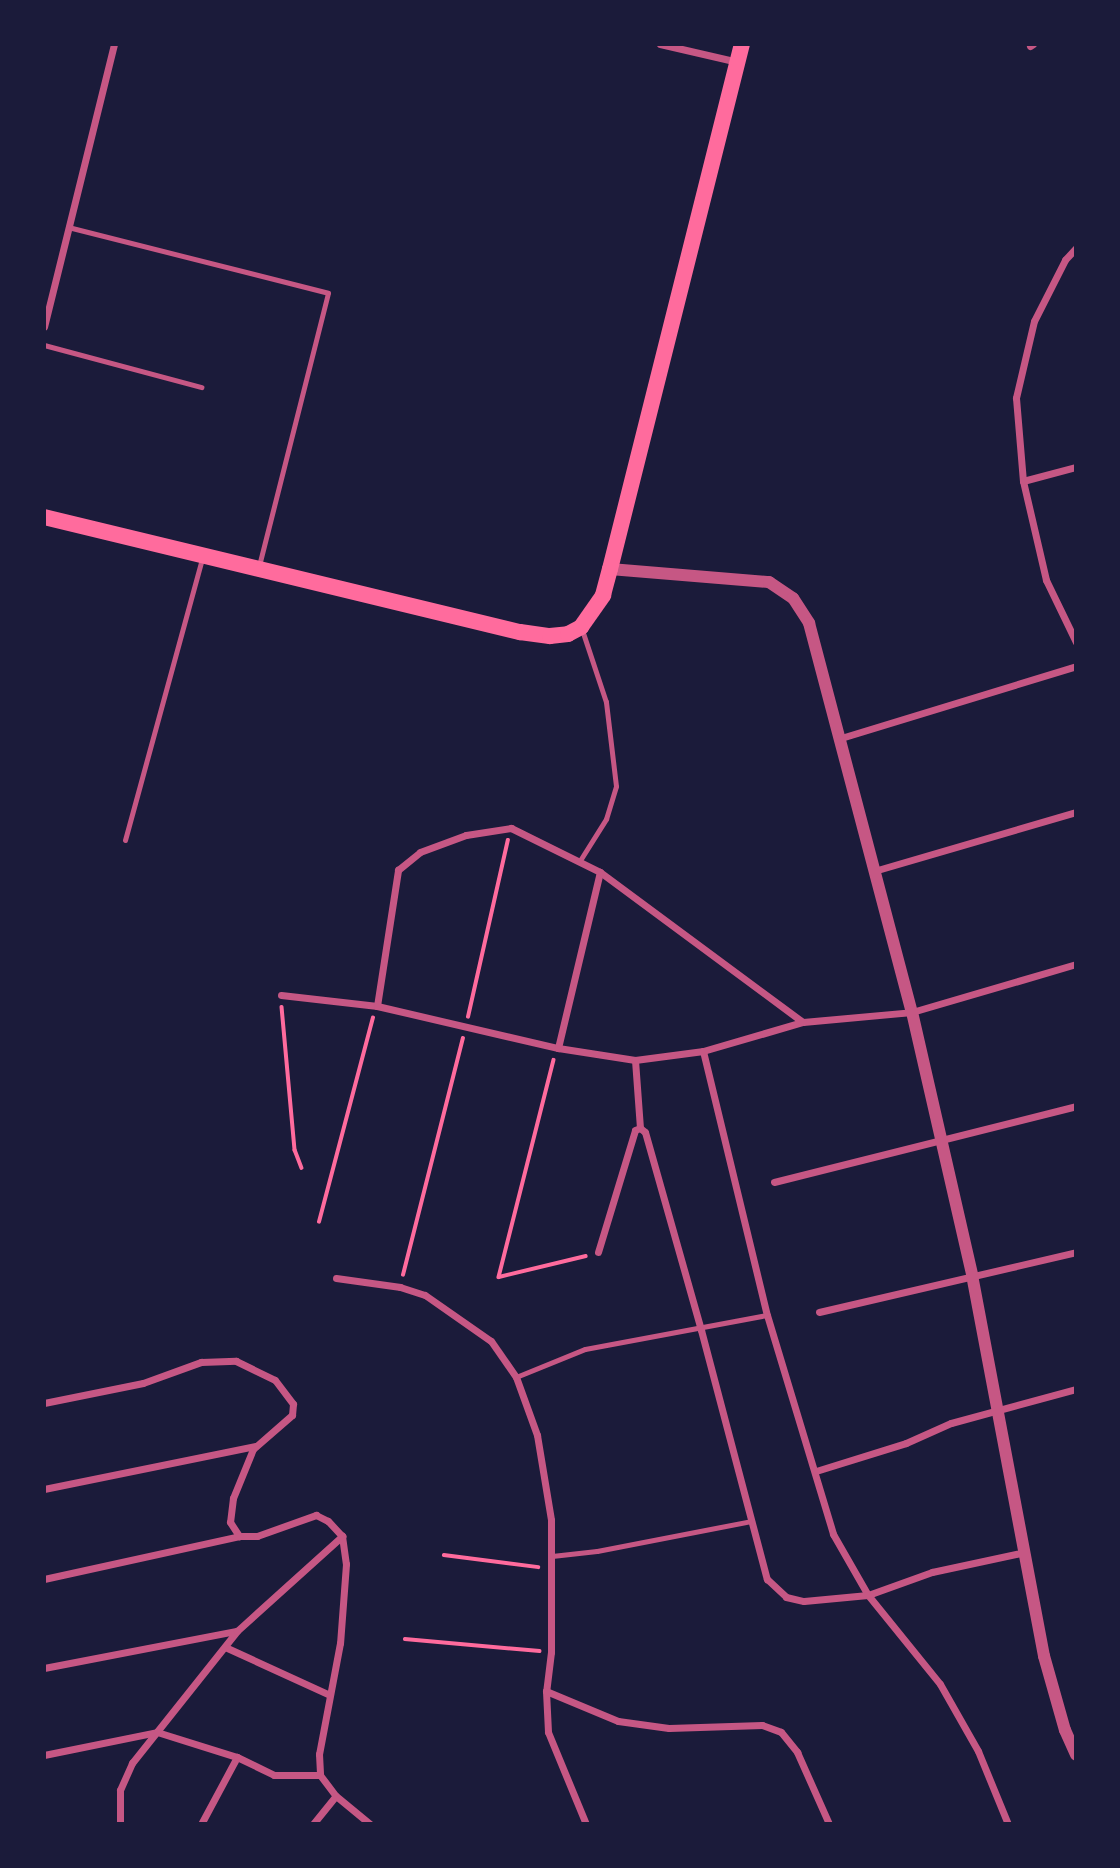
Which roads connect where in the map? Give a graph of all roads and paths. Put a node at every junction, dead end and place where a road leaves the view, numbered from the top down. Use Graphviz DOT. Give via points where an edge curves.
graph roads {
  1 [pos="114,44"];
  2 [pos="660,44"];
  3 [pos="742,44"];
  4 [pos="738,62"];
  5 [pos="68,227"];
  6 [pos="1076,248"];
  7 [pos="44,327"];
  8 [pos="44,345"];
  9 [pos="201,387"];
  10 [pos="1076,467"];
  11 [pos="1023,481"];
  12 [pos="44,517"];
  13 [pos="202,555"];
  14 [pos="258,568"];
  15 [pos="610,569"];
  16 [pos="581,627"];
  17 [pos="1076,642"];
  18 [pos="1076,666"];
  19 [pos="841,738"];
  20 [pos="1076,812"];
  21 [pos="511,828"];
  22 [pos="125,839"];
  23 [pos="579,862"];
  24 [pos="874,871"];
  25 [pos="600,872"];
  26 [pos="1076,964"];
  27 [pos="281,995"];
  28 [pos="377,1006"];
  29 [pos="912,1012"];
  30 [pos="803,1022"];
  31 [pos="466,1024"];
  32 [pos="558,1048"];
  33 [pos="703,1051"];
  34 [pos="635,1060"];
  35 [pos="1076,1106"];
  36 [pos="640,1128"];
  37 [pos="942,1139"];
  38 [pos="302,1168"];
  39 [pos="774,1182"];
  40 [pos="319,1222"];
  41 [pos="598,1252"];
  42 [pos="1076,1252"];
  43 [pos="972,1275"];
  44 [pos="336,1278"];
  45 [pos="400,1287"];
  46 [pos="819,1312"];
  47 [pos="767,1315"];
  48 [pos="701,1330"];
  49 [pos="516,1377"];
  50 [pos="1076,1389"];
  51 [pos="44,1404"];
  52 [pos="996,1410"];
  53 [pos="257,1446"];
  54 [pos="816,1471"];
  55 [pos="44,1489"];
  56 [pos="753,1520"];
  57 [pos="239,1536"];
  58 [pos="342,1536"];
  59 [pos="1026,1552"];
  60 [pos="444,1555"];
  61 [pos="552,1556"];
  62 [pos="551,1568"];
  63 [pos="44,1579"];
  64 [pos="868,1595"];
  65 [pos="237,1631"];
  66 [pos="405,1639"];
  67 [pos="225,1647"];
  68 [pos="551,1652"];
  69 [pos="44,1668"];
  70 [pos="546,1692"];
  71 [pos="330,1695"];
  72 [pos="158,1732"];
  73 [pos="44,1755"];
  74 [pos="1076,1755"];
  75 [pos="237,1757"];
  76 [pos="320,1776"];
  77 [pos="336,1796"];
  78 [pos="120,1824"];
  79 [pos="201,1824"];
  80 [pos="313,1824"];
  81 [pos="370,1824"];
  82 [pos="586,1824"];
  83 [pos="829,1824"];
  84 [pos="1008,1824"];
  1 -- 5 [label="street"];
  2 -- 4 [label="street"];
  3 -- 4 [label="main road"];
  4 -- 15 [label="main road"];
  5 -- 7 [label="street"];
  5 -- 14 [label="lane" via="328,293"];
  6 -- 11 [label="street" via="1065,260 1034,321 1016,398"];
  8 -- 9 [label="lane"];
  10 -- 11 [label="street"];
  11 -- 17 [label="street" via="1046,580"];
  12 -- 13 [label="main road"];
  13 -- 14 [label="main road"];
  13 -- 22 [label="lane"];
  14 -- 16 [label="main road" via="520,632 550,636"];
  15 -- 16 [label="main road" via="603,595"];
  15 -- 19 [label="street" via="769,582 793,598 809,623"];
  16 -- 23 [label="lane" via="606,702 616,786 606,819"];
  18 -- 19 [label="street"];
  19 -- 24 [label="street"];
  20 -- 24 [label="street"];
  21 -- 23 [label="street"];
  21 -- 28 [label="street" via="466,835 420,852 398,870"];
  21 -- 31 [label="path"];
  23 -- 25 [label="street"];
  24 -- 29 [label="street"];
  25 -- 30 [label="street"];
  25 -- 32 [label="street"];
  26 -- 29 [label="street"];
  27 -- 28 [label="street"];
  27 -- 38 [label="path" via="295,1150"];
  28 -- 31 [label="street"];
  28 -- 40 [label="path"];
  29 -- 30 [label="street"];
  29 -- 37 [label="street"];
  30 -- 33 [label="street"];
  31 -- 32 [label="street"];
  31 -- 45 [label="path"];
  32 -- 34 [label="street"];
  32 -- 41 [label="path" via="499,1277"];
  33 -- 34 [label="street"];
  33 -- 47 [label="street"];
  34 -- 36 [label="street"];
  35 -- 37 [label="street"];
  36 -- 41 [label="street" via="635,1130"];
  36 -- 48 [label="street" via="645,1132"];
  37 -- 39 [label="street"];
  37 -- 43 [label="street"];
  42 -- 43 [label="street"];
  43 -- 46 [label="street"];
  43 -- 52 [label="street"];
  44 -- 45 [label="street"];
  45 -- 49 [label="street" via="425,1295 491,1341"];
  47 -- 48 [label="lane"];
  47 -- 54 [label="street"];
  48 -- 49 [label="lane" via="585,1349"];
  48 -- 56 [label="street"];
  49 -- 61 [label="street" via="537,1435"];
  50 -- 52 [label="street"];
  51 -- 53 [label="street" via="144,1383 201,1362 236,1361 275,1380 294,1409"];
  52 -- 54 [label="street"];
  52 -- 59 [label="street"];
  53 -- 55 [label="street"];
  53 -- 57 [label="street" via="233,1498 230,1522"];
  54 -- 64 [label="street" via="832,1534"];
  56 -- 61 [label="lane"];
  56 -- 64 [label="street" via="767,1579 786,1597 804,1601"];
  57 -- 58 [label="street" via="257,1536 316,1515"];
  57 -- 63 [label="street"];
  58 -- 65 [label="street"];
  58 -- 71 [label="street" via="346,1563 340,1643"];
  59 -- 64 [label="street" via="932,1572"];
  59 -- 74 [label="street" via="1044,1656"];
  60 -- 62 [label="path"];
  61 -- 62 [label="street"];
  62 -- 68 [label="street"];
  64 -- 84 [label="street" via="940,1684 978,1751"];
  65 -- 67 [label="street"];
  65 -- 69 [label="street"];
  66 -- 68 [label="path"];
  67 -- 71 [label="street"];
  67 -- 72 [label="street"];
  68 -- 70 [label="street"];
  70 -- 82 [label="street" via="548,1732"];
  70 -- 83 [label="street" via="618,1721 669,1728 762,1725 781,1732 797,1752"];
  71 -- 76 [label="street" via="318,1754"];
  72 -- 73 [label="street"];
  72 -- 75 [label="street"];
  72 -- 78 [label="street" via="132,1763 120,1790"];
  75 -- 76 [label="street" via="274,1775"];
  75 -- 79 [label="street"];
  76 -- 77 [label="street"];
  77 -- 80 [label="street"];
  77 -- 81 [label="street"];
}
